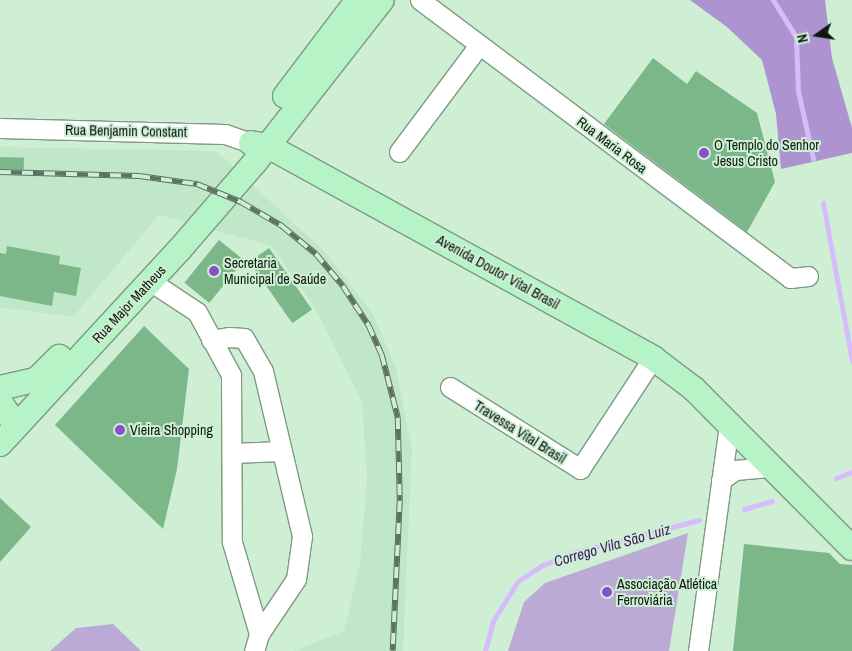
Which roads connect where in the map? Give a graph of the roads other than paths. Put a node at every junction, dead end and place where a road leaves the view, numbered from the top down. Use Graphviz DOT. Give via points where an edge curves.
graph roads {
  1 [pos="358,0"];
  2 [pos="382,0"];
  3 [pos="420,0"];
  4 [pos="479,45"];
  5 [pos="0,128"];
  6 [pos="258,150"];
  7 [pos="399,152"];
  8 [pos="808,276"];
  9 [pos="150,281"];
  10 [pos="211,340"];
  11 [pos="652,358"];
  12 [pos="263,371"];
  13 [pos="231,374"];
  14 [pos="450,387"];
  15 [pos="0,388"];
  16 [pos="0,402"];
  17 [pos="16,426"];
  18 [pos="729,426"];
  19 [pos="0,444"];
  20 [pos="282,451"];
  21 [pos="232,453"];
  22 [pos="776,466"];
  23 [pos="721,480"];
  24 [pos="852,526"];
  25 [pos="852,548"];
  26 [pos="257,643"];
  27 [pos="698,651"];
  1 -- 6 [label="main road"];
  2 -- 6 [label="main road"];
  3 -- 4 [label="street, Rua Maria Rosa"];
  4 -- 7 [label="street"];
  4 -- 8 [label="street, Rua Maria Rosa" via="790,278"];
  5 -- 6 [label="street, Rua Benjamin Constant" via="225,134"];
  6 -- 9 [label="main road, Rua Major Matheus"];
  6 -- 11 [label="main road, Avenida Doutor Vital Brasil"];
  6 -- 15 [label="main road, Rua Major Matheus" via="36,380"];
  9 -- 10 [label="street" via="198,312"];
  9 -- 17 [label="main road, Rua Major Matheus"];
  10 -- 12 [label="street" via="244,338"];
  10 -- 13 [label="street"];
  11 -- 14 [label="street, Travessa Vital Brasil" via="580,469"];
  11 -- 18 [label="main road, Avenida Doutor Vital Brasil" via="694,389"];
  12 -- 13 [label="street"];
  12 -- 20 [label="street"];
  13 -- 21 [label="street"];
  16 -- 17 [label="main road"];
  17 -- 19 [label="main road, Rua Major Matheus"];
  18 -- 22 [label="main road, Avenida Doutor Vital Brasil"];
  18 -- 23 [label="street"];
  20 -- 21 [label="street"];
  20 -- 26 [label="street" via="302,536 301,559 296,578"];
  21 -- 26 [label="street" via="232,542"];
  22 -- 23 [label="street" via="735,470"];
  22 -- 24 [label="main road" via="807,484"];
  22 -- 25 [label="main road" via="816,514"];
  23 -- 27 [label="street"];
}
